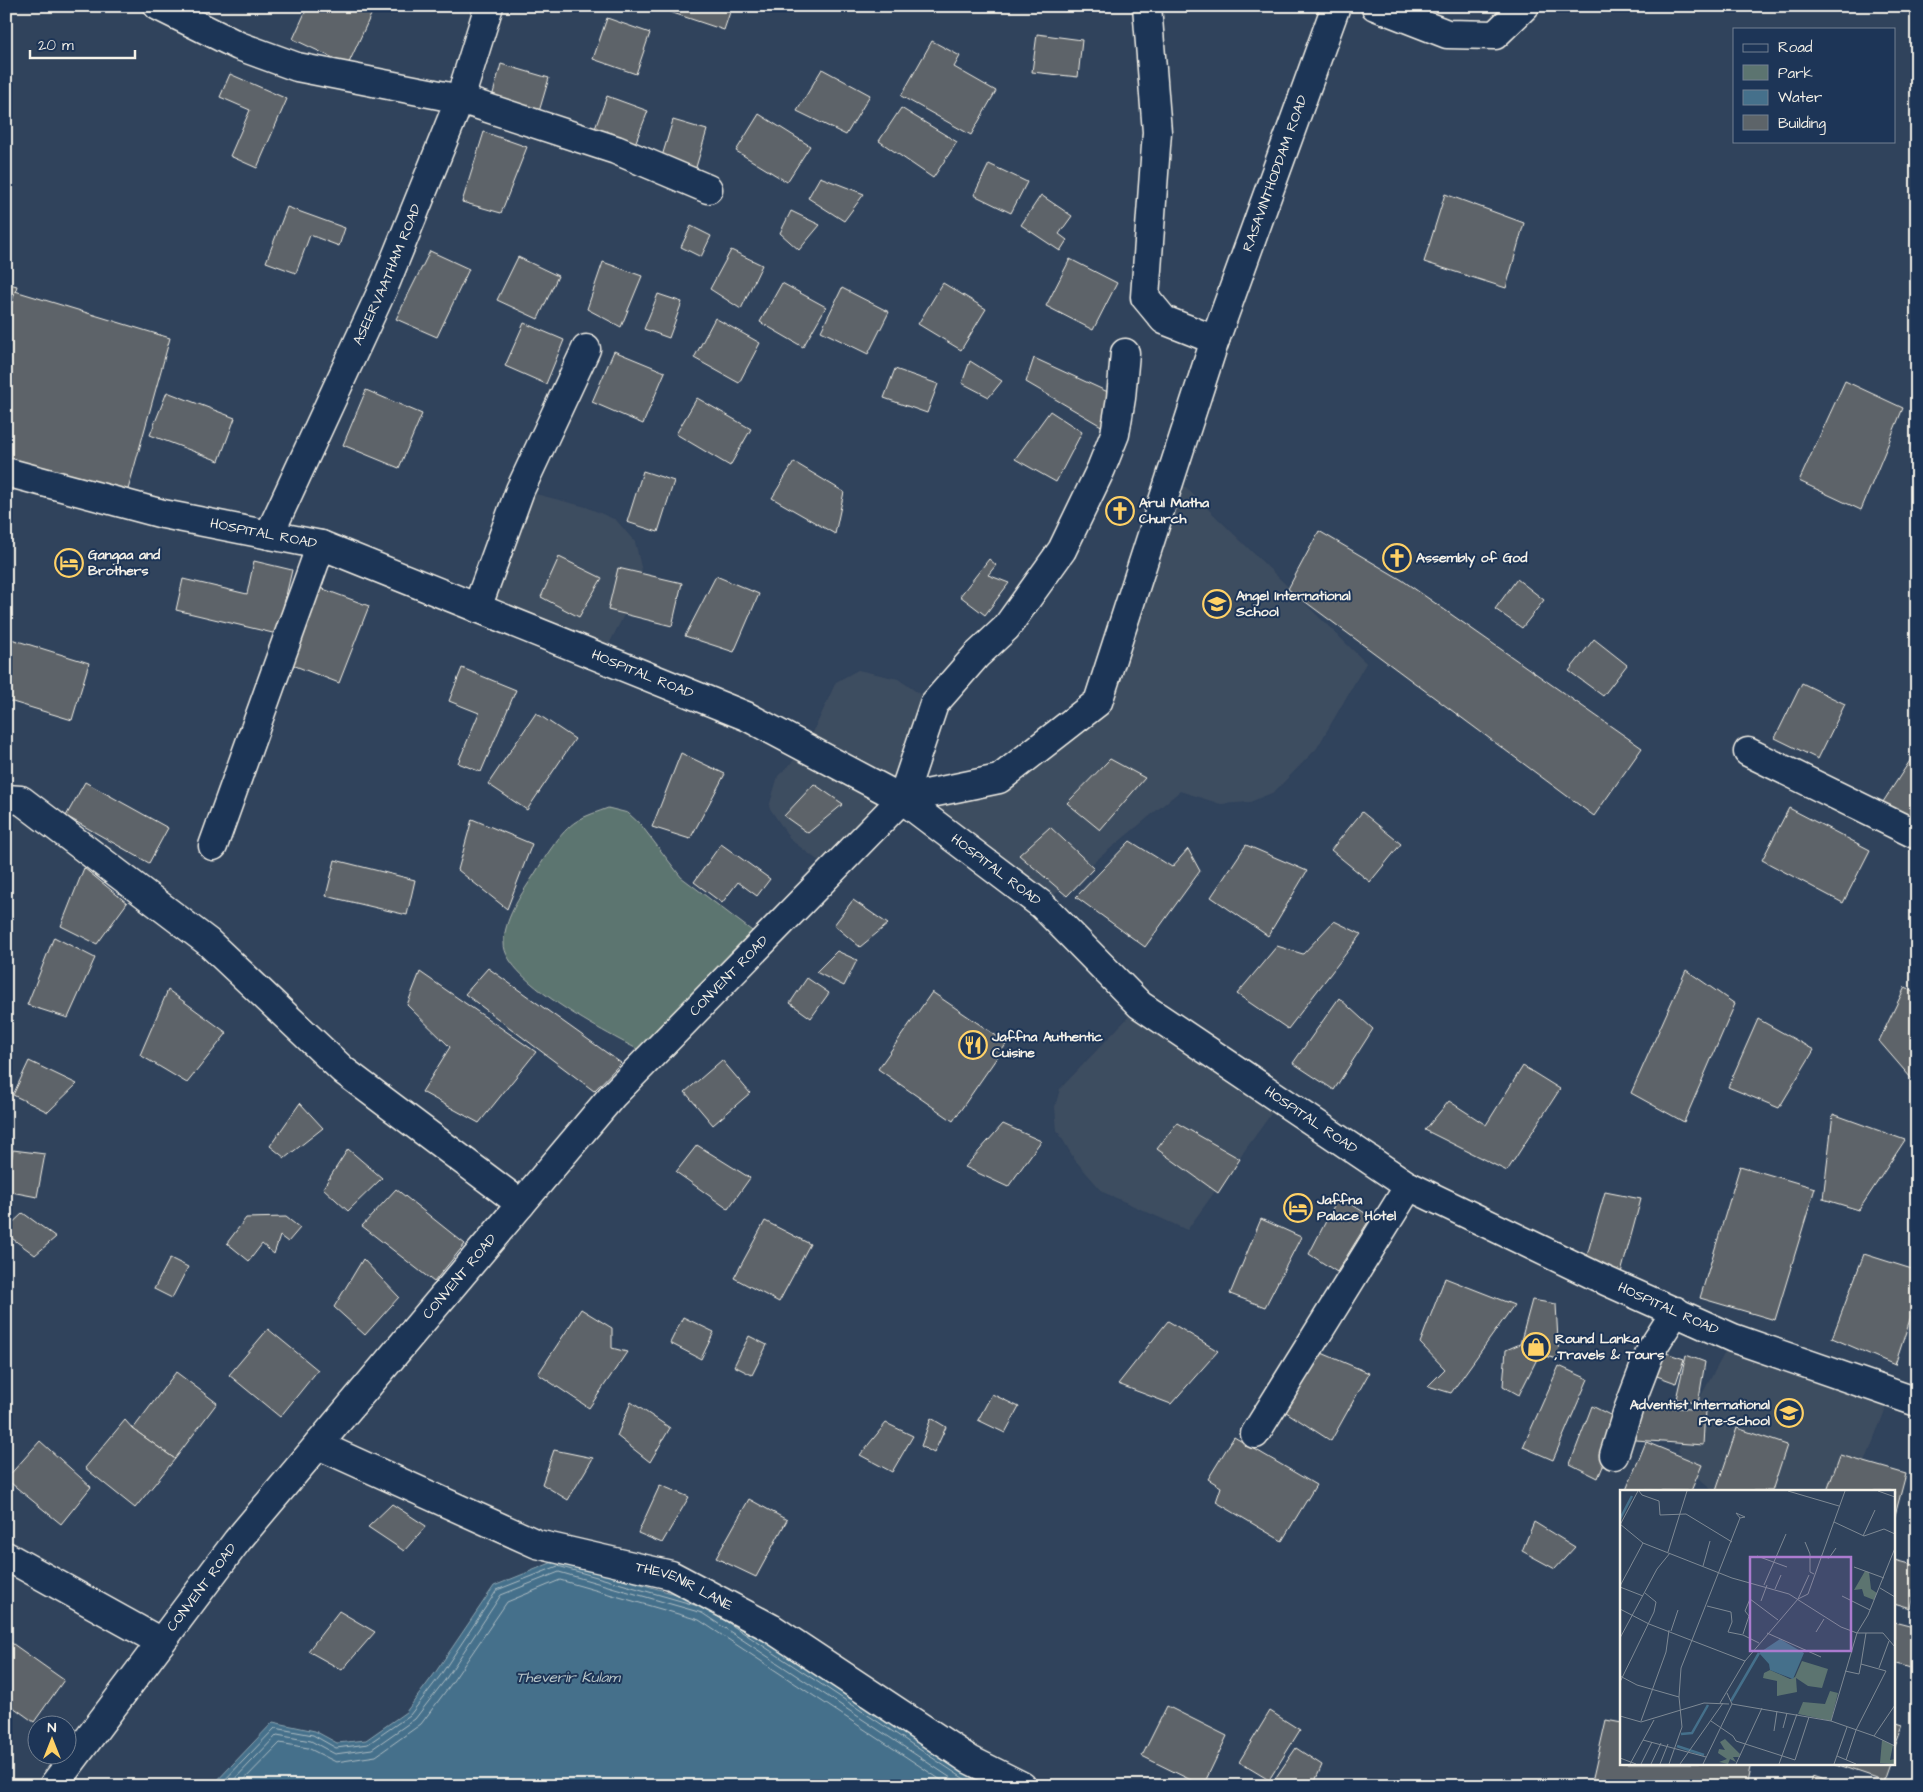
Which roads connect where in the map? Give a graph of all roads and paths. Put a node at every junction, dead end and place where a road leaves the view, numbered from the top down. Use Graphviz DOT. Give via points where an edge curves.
graph roads {
  1 [pos="158,6"];
  2 [pos="489,6"];
  3 [pos="1147,6"];
  4 [pos="1336,6"];
  5 [pos="1375,6"];
  6 [pos="1526,6"];
  7 [pos="460,99"];
  8 [pos="708,190"];
  9 [pos="1215,340"];
  10 [pos="586,348"];
  11 [pos="1125,353"];
  12 [pos="6,472"];
  13 [pos="268,535"];
  14 [pos="321,545"];
  15 [pos="477,608"];
  16 [pos="1748,752"];
  17 [pos="6,798"];
  18 [pos="902,799"];
  19 [pos="1917,835"];
  20 [pos="213,846"];
  21 [pos="1409,1186"];
  22 [pos="521,1204"];
  23 [pos="1676,1311"];
  24 [pos="1917,1402"];
  25 [pos="1255,1434"];
  26 [pos="318,1445"];
  27 [pos="1614,1455"];
  28 [pos="6,1556"];
  29 [pos="161,1642"];
  30 [pos="53,1786"];
  31 [pos="1022,1786"];
  1 -- 7 [label="street" via="239,46 297,67"];
  2 -- 7 [label="street, ASEERVAATHAM ROAD"];
  3 -- 9 [label="street" via="1157,132 1145,297 1164,320"];
  4 -- 9 [label="street, RASAVINTHODDAM ROAD"];
  5 -- 6 [label="street" via="1447,34 1495,35"];
  7 -- 8 [label="street" via="616,150"];
  7 -- 13 [label="street, ASEERVAATHAM ROAD" via="386,282"];
  9 -- 18 [label="street, RASAVINTHODDAM ROAD" via="1098,702 999,779"];
  10 -- 15 [label="street" via="520,490"];
  11 -- 18 [label="street" via="1115,434 1066,541 1006,628 976,656 934,704"];
  12 -- 13 [label="street, HOSPITAL ROAD" via="163,514"];
  13 -- 14 [label="street, HOSPITAL ROAD"];
  14 -- 15 [label="street, HOSPITAL ROAD"];
  14 -- 20 [label="street"];
  15 -- 18 [label="street, HOSPITAL ROAD" via="746,716"];
  16 -- 19 [label="street"];
  17 -- 22 [label="street" via="21,800 208,942 344,1071"];
  18 -- 21 [label="street, HOSPITAL ROAD" via="1042,905 1140,1005"];
  18 -- 22 [label="street, CONVENT ROAD" via="612,1096"];
  21 -- 23 [label="street, HOSPITAL ROAD" via="1606,1281"];
  21 -- 25 [label="street"];
  22 -- 26 [label="street, CONVENT ROAD"];
  23 -- 24 [label="street, HOSPITAL ROAD" via="1733,1338"];
  23 -- 27 [label="street" via="1652,1350"];
  26 -- 29 [label="street, CONVENT ROAD" via="237,1541"];
  26 -- 31 [label="street, THEVENIR LANE" via="537,1544 671,1575 771,1628 970,1760"];
  28 -- 29 [label="street"];
  29 -- 30 [label="street, CONVENT ROAD"];
}
